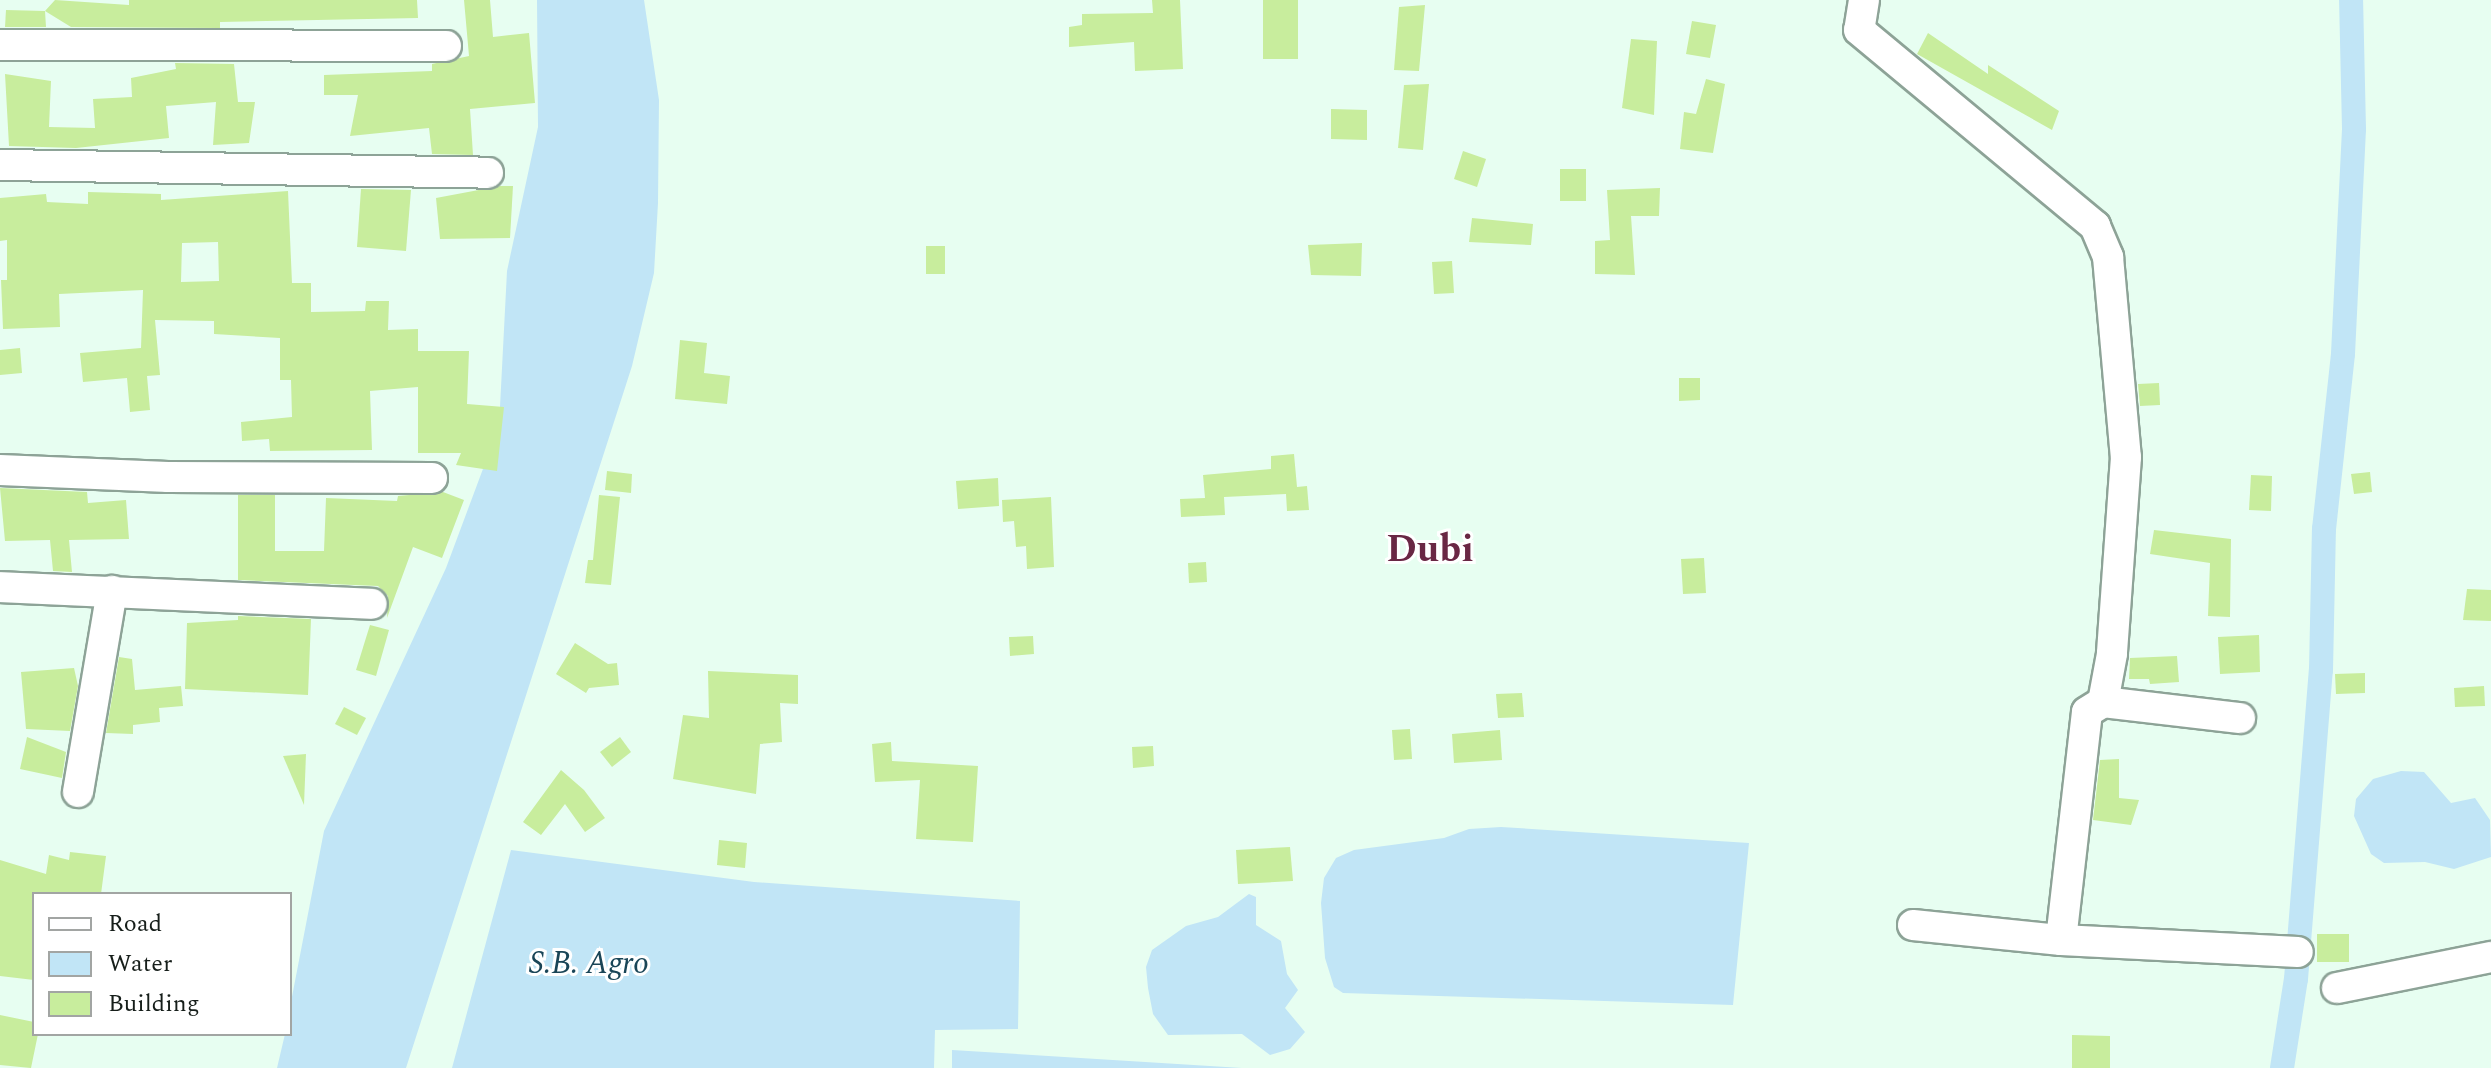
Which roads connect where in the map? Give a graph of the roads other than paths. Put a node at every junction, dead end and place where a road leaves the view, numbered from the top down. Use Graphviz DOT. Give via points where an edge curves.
graph roads {
  1 [pos="1864,0"];
  2 [pos="0,45"];
  3 [pos="446,46"];
  4 [pos="0,165"];
  5 [pos="488,173"];
  6 [pos="0,470"];
  7 [pos="432,478"];
  8 [pos="0,587"];
  9 [pos="112,591"];
  10 [pos="372,604"];
  11 [pos="2103,702"];
  12 [pos="2240,718"];
  13 [pos="78,792"];
  14 [pos="1913,925"];
  15 [pos="2061,940"];
  16 [pos="2298,952"];
  17 [pos="2491,957"];
  18 [pos="2337,988"];
  1 -- 11 [label="street" via="1859,30 2095,226 2108,257 2126,457 2112,654"];
  2 -- 3 [label="street"];
  4 -- 5 [label="street"];
  6 -- 7 [label="street"];
  8 -- 9 [label="street"];
  9 -- 10 [label="street"];
  9 -- 13 [label="street"];
  11 -- 12 [label="street"];
  11 -- 15 [label="street" via="2087,712"];
  14 -- 15 [label="street"];
  15 -- 16 [label="street"];
  17 -- 18 [label="street"];
}
